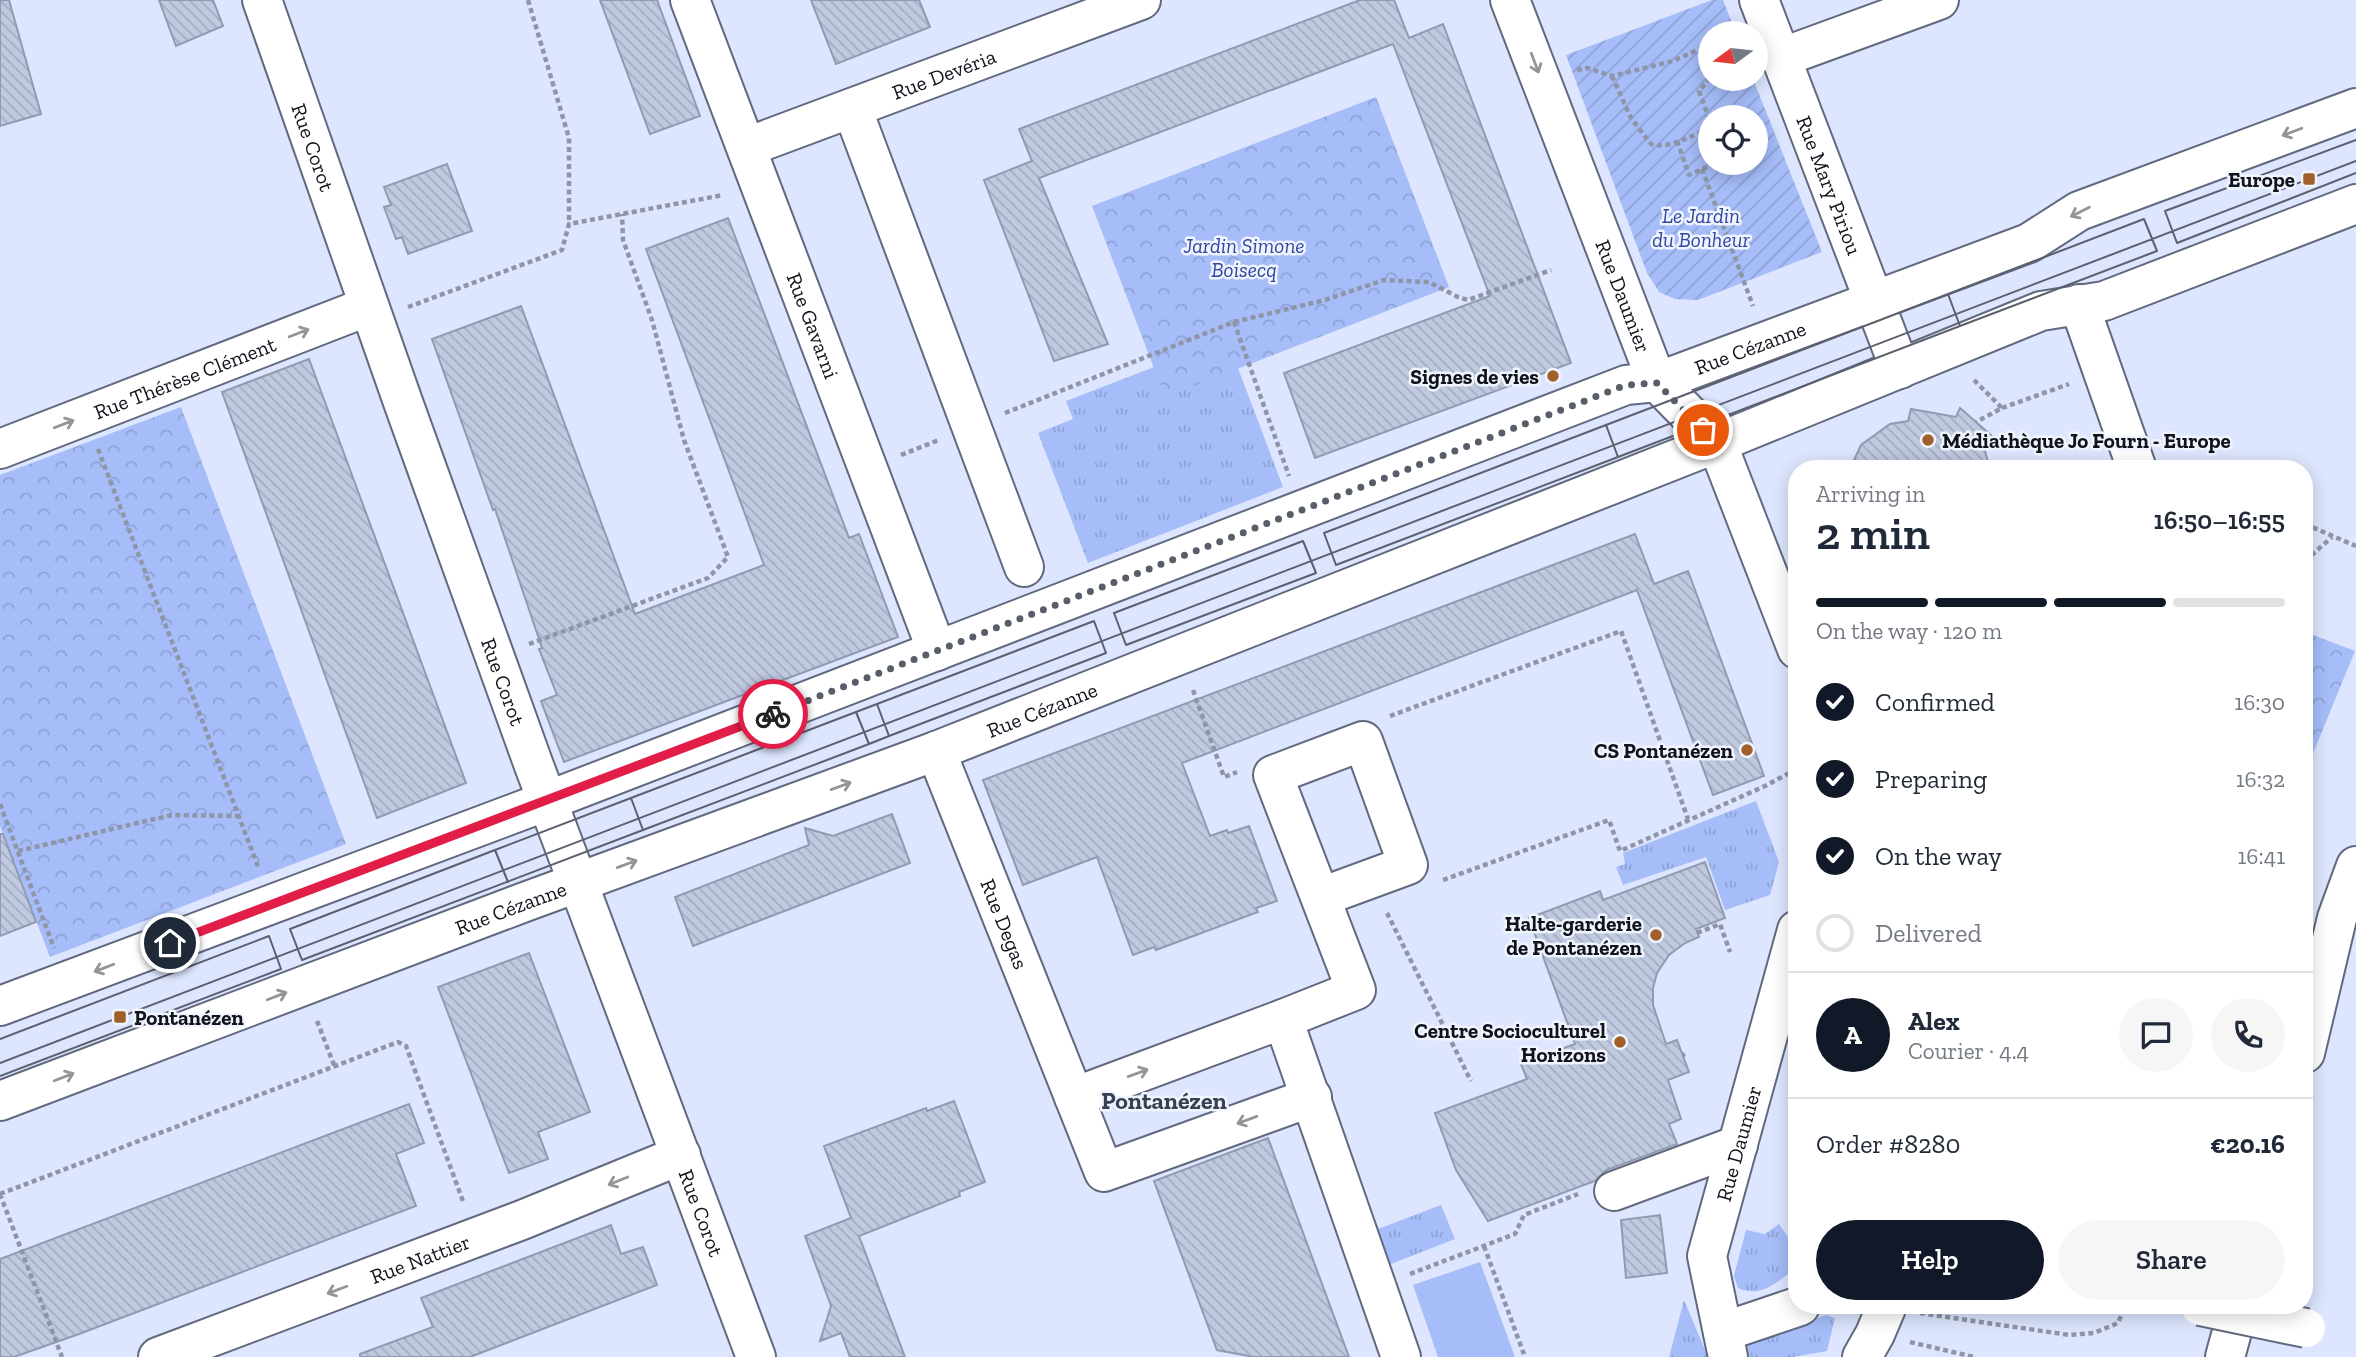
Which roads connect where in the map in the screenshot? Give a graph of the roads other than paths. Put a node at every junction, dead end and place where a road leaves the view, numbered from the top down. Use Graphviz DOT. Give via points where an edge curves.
graph roads {
  1 [pos="262,0"];
  2 [pos="690,0"];
  3 [pos="1141,0"];
  4 [pos="1510,0"];
  5 [pos="1759,0"];
  6 [pos="1939,0"];
  7 [pos="1780,58"];
  8 [pos="852,108"];
  9 [pos="2356,108"];
  10 [pos="747,147"];
  11 [pos="2356,204"];
  12 [pos="1874,302"];
  13 [pos="2079,304"];
  14 [pos="372,313"];
  15 [pos="1900,369"];
  16 [pos="1657,383"];
  17 [pos="1717,443"];
  18 [pos="0,449"];
  19 [pos="2134,460"];
  20 [pos="1024,567"];
  21 [pos="1788,626"];
  22 [pos="937,650"];
  23 [pos="936,751"];
  24 [pos="547,801"];
  25 [pos="2356,866"];
  26 [pos="579,882"];
  27 [pos="1326,909"];
  28 [pos="1788,963"];
  29 [pos="0,1006"];
  30 [pos="1283,1019"];
  31 [pos="2313,1019"];
  32 [pos="1074,1097"];
  33 [pos="1312,1097"];
  34 [pos="0,1101"];
  35 [pos="1738,1145"];
  36 [pos="681,1155"];
  37 [pos="1614,1191"];
  38 [pos="1788,1313"];
  39 [pos="2237,1314"];
  40 [pos="2239,1314"];
  41 [pos="2306,1328"];
  42 [pos="1726,1344"];
  43 [pos="158,1357"];
  44 [pos="756,1357"];
  45 [pos="1401,1357"];
  46 [pos="2225,1357"];
  1 -- 14 [label="street, Rue Corot"];
  2 -- 10 [label="street, Rue Gavarni"];
  3 -- 8 [label="street, Rue Devéria"];
  4 -- 16 [label="street, Rue Daumier, one-way"];
  5 -- 7 [label="street, Rue Mary Piriou"];
  6 -- 7 [label="street"];
  7 -- 12 [label="street, Rue Mary Piriou"];
  8 -- 10 [label="street, Rue Devéria"];
  8 -- 20 [label="street"];
  9 -- 12 [label="street, Rue Cézanne, one-way" via="2079,211 2029,243"];
  10 -- 22 [label="street, Rue Gavarni"];
  11 -- 13 [label="street, Rue Cézanne" via="2104,301"];
  12 -- 15 [label="street, Rue Mary Piriou"];
  12 -- 16 [label="street, Rue Cézanne"];
  13 -- 15 [label="street, Rue Cézanne" via="2041,311"];
  13 -- 19 [label="street"];
  18 -- 14 [label="street, Rue Thérèse Clément, one-way"];
  14 -- 24 [label="street, Rue Corot"];
  15 -- 17 [label="street, Rue Cézanne"];
  16 -- 17 [label="street, Rue Daumier"];
  16 -- 22 [label="street, Rue Cézanne" via="1626,385"];
  17 -- 21 [label="street, Rue Daumier"];
  17 -- 23 [label="street, Rue Cézanne"];
  22 -- 24 [label="street, Rue Cézanne"];
  26 -- 23 [label="street, Rue Cézanne, one-way"];
  23 -- 32 [label="street, Rue Degas"];
  24 -- 26 [label="street, Rue Corot"];
  24 -- 29 [label="street, Rue Cézanne, one-way"];
  25 -- 31 [label="street" via="2337,918"];
  34 -- 26 [label="street, Rue Cézanne, one-way"];
  26 -- 36 [label="street, Rue Corot"];
  27 -- 27 [label="street" via="1273,775 1363,741 1408,865"];
  27 -- 30 [label="street" via="1356,990"];
  28 -- 35 [label="street, Rue Daumier"];
  32 -- 30 [label="street, one-way"];
  30 -- 33 [label="street"];
  33 -- 32 [label="street, Rue Degas, one-way" via="1104,1172"];
  33 -- 45 [label="street"];
  35 -- 37 [label="street"];
  35 -- 42 [label="street, Rue Daumier" via="1707,1256"];
  36 -- 43 [label="street, Rue Nattier, one-way"];
  36 -- 44 [label="street, Rue Corot"];
  38 -- 42 [label="street"];
  39 -- 46 [label="street"];
  40 -- 41 [label="street, bridge"];
}
